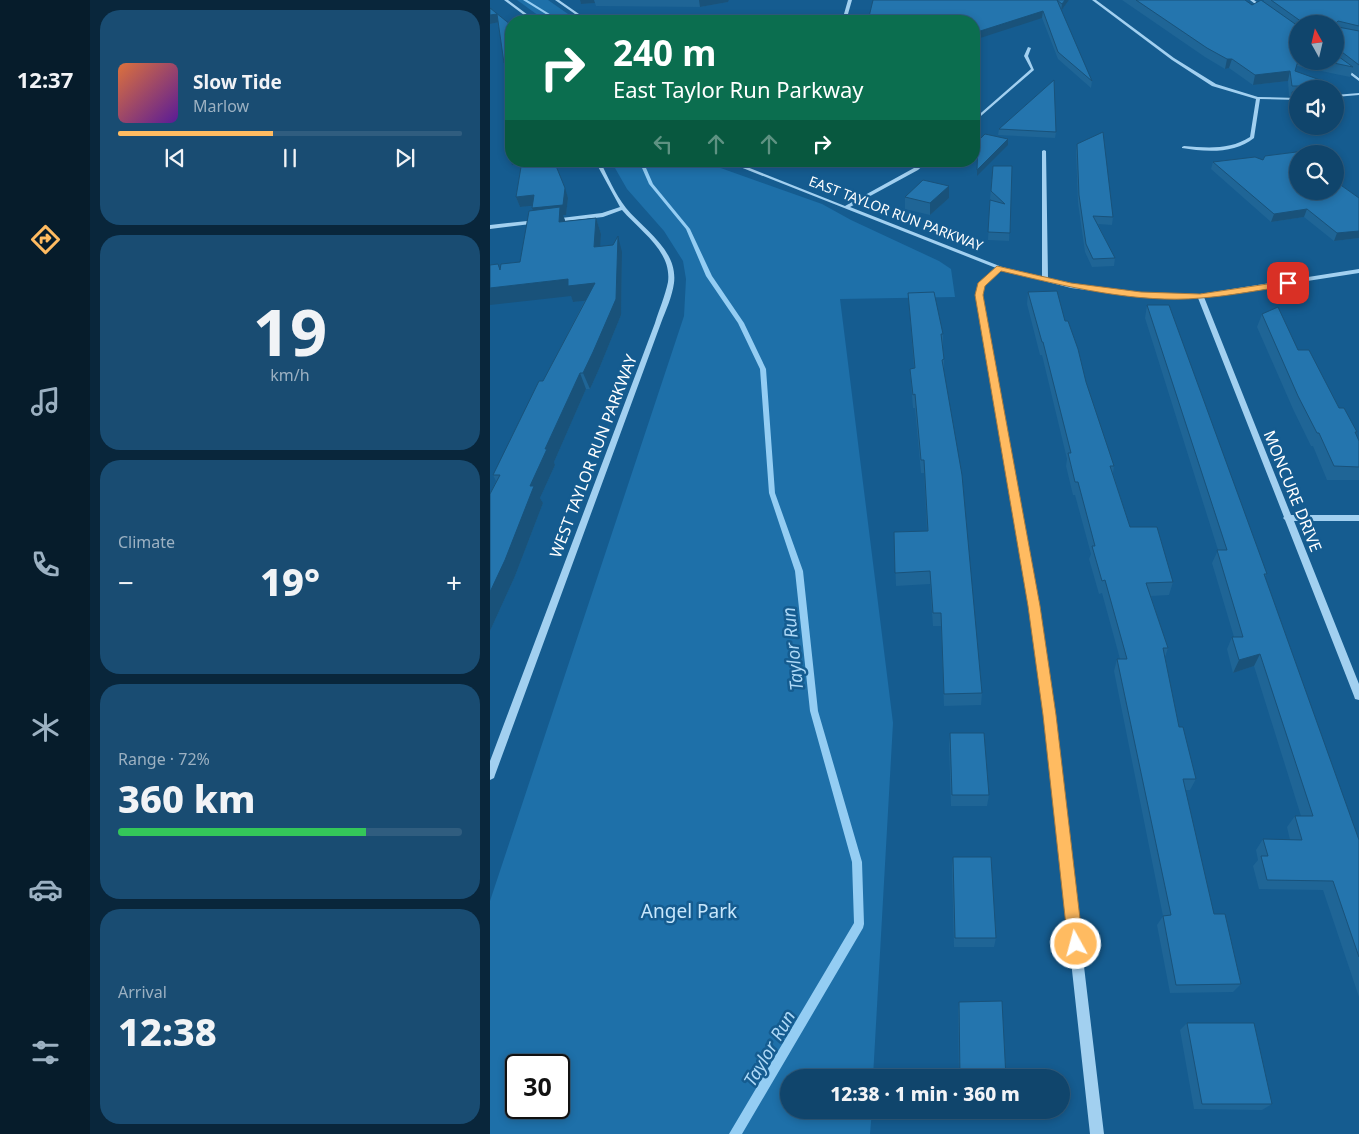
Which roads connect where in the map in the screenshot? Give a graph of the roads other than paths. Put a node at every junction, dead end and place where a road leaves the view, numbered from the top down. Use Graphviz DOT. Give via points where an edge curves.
graph roads {
  1 [pos="506,0"];
  2 [pos="557,0"];
  3 [pos="850,0"];
  4 [pos="1094,0"];
  5 [pos="1252,0"];
  6 [pos="526,15"];
  7 [pos="578,15"];
  8 [pos="846,15"];
  9 [pos="1273,16"];
  10 [pos="1029,48"];
  11 [pos="1344,69"];
  12 [pos="1359,80"];
  13 [pos="1359,94"];
  14 [pos="1344,95"];
  15 [pos="1258,98"];
  16 [pos="1289,98"];
  17 [pos="980,116"];
  18 [pos="1184,147"];
  19 [pos="1044,151"];
  20 [pos="600,167"];
  21 [pos="742,167"];
  22 [pos="919,167"];
  23 [pos="623,208"];
  24 [pos="846,208"];
  25 [pos="490,227"];
  26 [pos="1000,268"];
  27 [pos="1359,272"];
  28 [pos="1044,280"];
  29 [pos="1200,296"];
  30 [pos="1287,518"];
  31 [pos="1359,518"];
  32 [pos="1359,696"];
  33 [pos="490,775"];
  34 [pos="1097,1134"];
  1 -- 6 [label="street"];
  2 -- 7 [label="street"];
  3 -- 8 [label="street"];
  4 -- 15 [label="street" via="1203,79 1223,89"];
  5 -- 9 [label="street"];
  10 -- 17 [label="street" via="1026,56 1033,69"];
  11 -- 12 [label="street"];
  13 -- 14 [label="street"];
  15 -- 16 [label="street"];
  15 -- 18 [label="street" via="1252,138 1246,142 1217,148"];
  19 -- 28 [label="street"];
  20 -- 23 [label="street, WEST TAYLOR RUN PARKWAY"];
  21 -- 24 [label="street, EAST TAYLOR RUN PARKWAY"];
  22 -- 24 [label="street"];
  23 -- 25 [label="street" via="604,215"];
  23 -- 33 [label="street, WEST TAYLOR RUN PARKWAY" via="666,257 671,281"];
  24 -- 26 [label="street, EAST TAYLOR RUN PARKWAY"];
  26 -- 28 [label="street, EAST TAYLOR RUN PARKWAY"];
  26 -- 34 [label="street, EAST TAYLOR RUN PARKWAY" via="981,285 979,295 1034,606 1048,705"];
  27 -- 29 [label="street, EAST TAYLOR RUN PARKWAY"];
  28 -- 29 [label="street, EAST TAYLOR RUN PARKWAY" via="1141,295"];
  29 -- 30 [label="street, MONCURE DRIVE"];
  30 -- 31 [label="street"];
  30 -- 32 [label="street, MONCURE DRIVE"];
}
